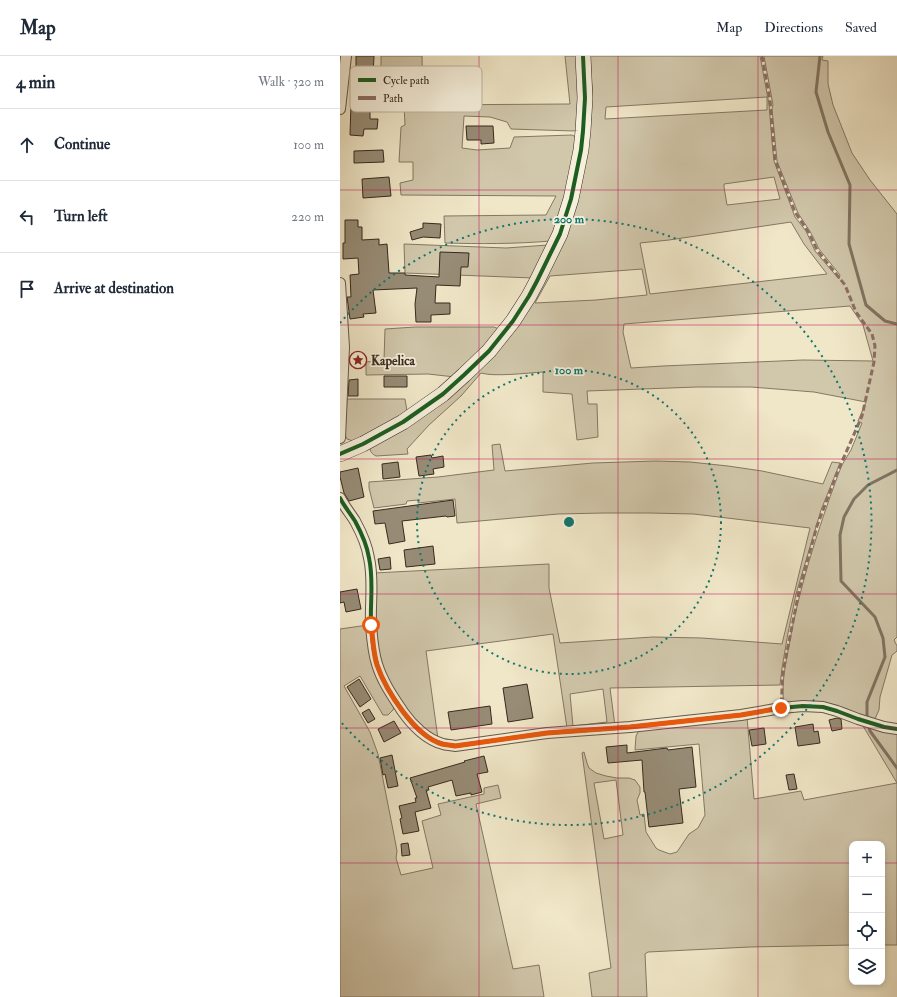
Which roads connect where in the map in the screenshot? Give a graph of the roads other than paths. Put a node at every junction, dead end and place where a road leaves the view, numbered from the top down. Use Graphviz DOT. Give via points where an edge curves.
graph roads {
  1 [pos="346,56"];
  2 [pos="583,56"];
  3 [pos="340,108"];
  4 [pos="340,283"];
  5 [pos="340,438"];
  6 [pos="340,454"];
  7 [pos="340,498"];
  8 [pos="897,729"];
  1 -- 3 [label="street"];
  2 -- 6 [label="street" via="583,131 571,199 560,234 529,296 489,351 443,394 403,422"];
  4 -- 5 [label="street" via="344,347"];
  7 -- 8 [label="street" via="362,535 369,556 372,572 371,625 376,663 411,722 419,730 443,744 455,746 547,733 630,727 803,706 837,710 867,722"];
}
